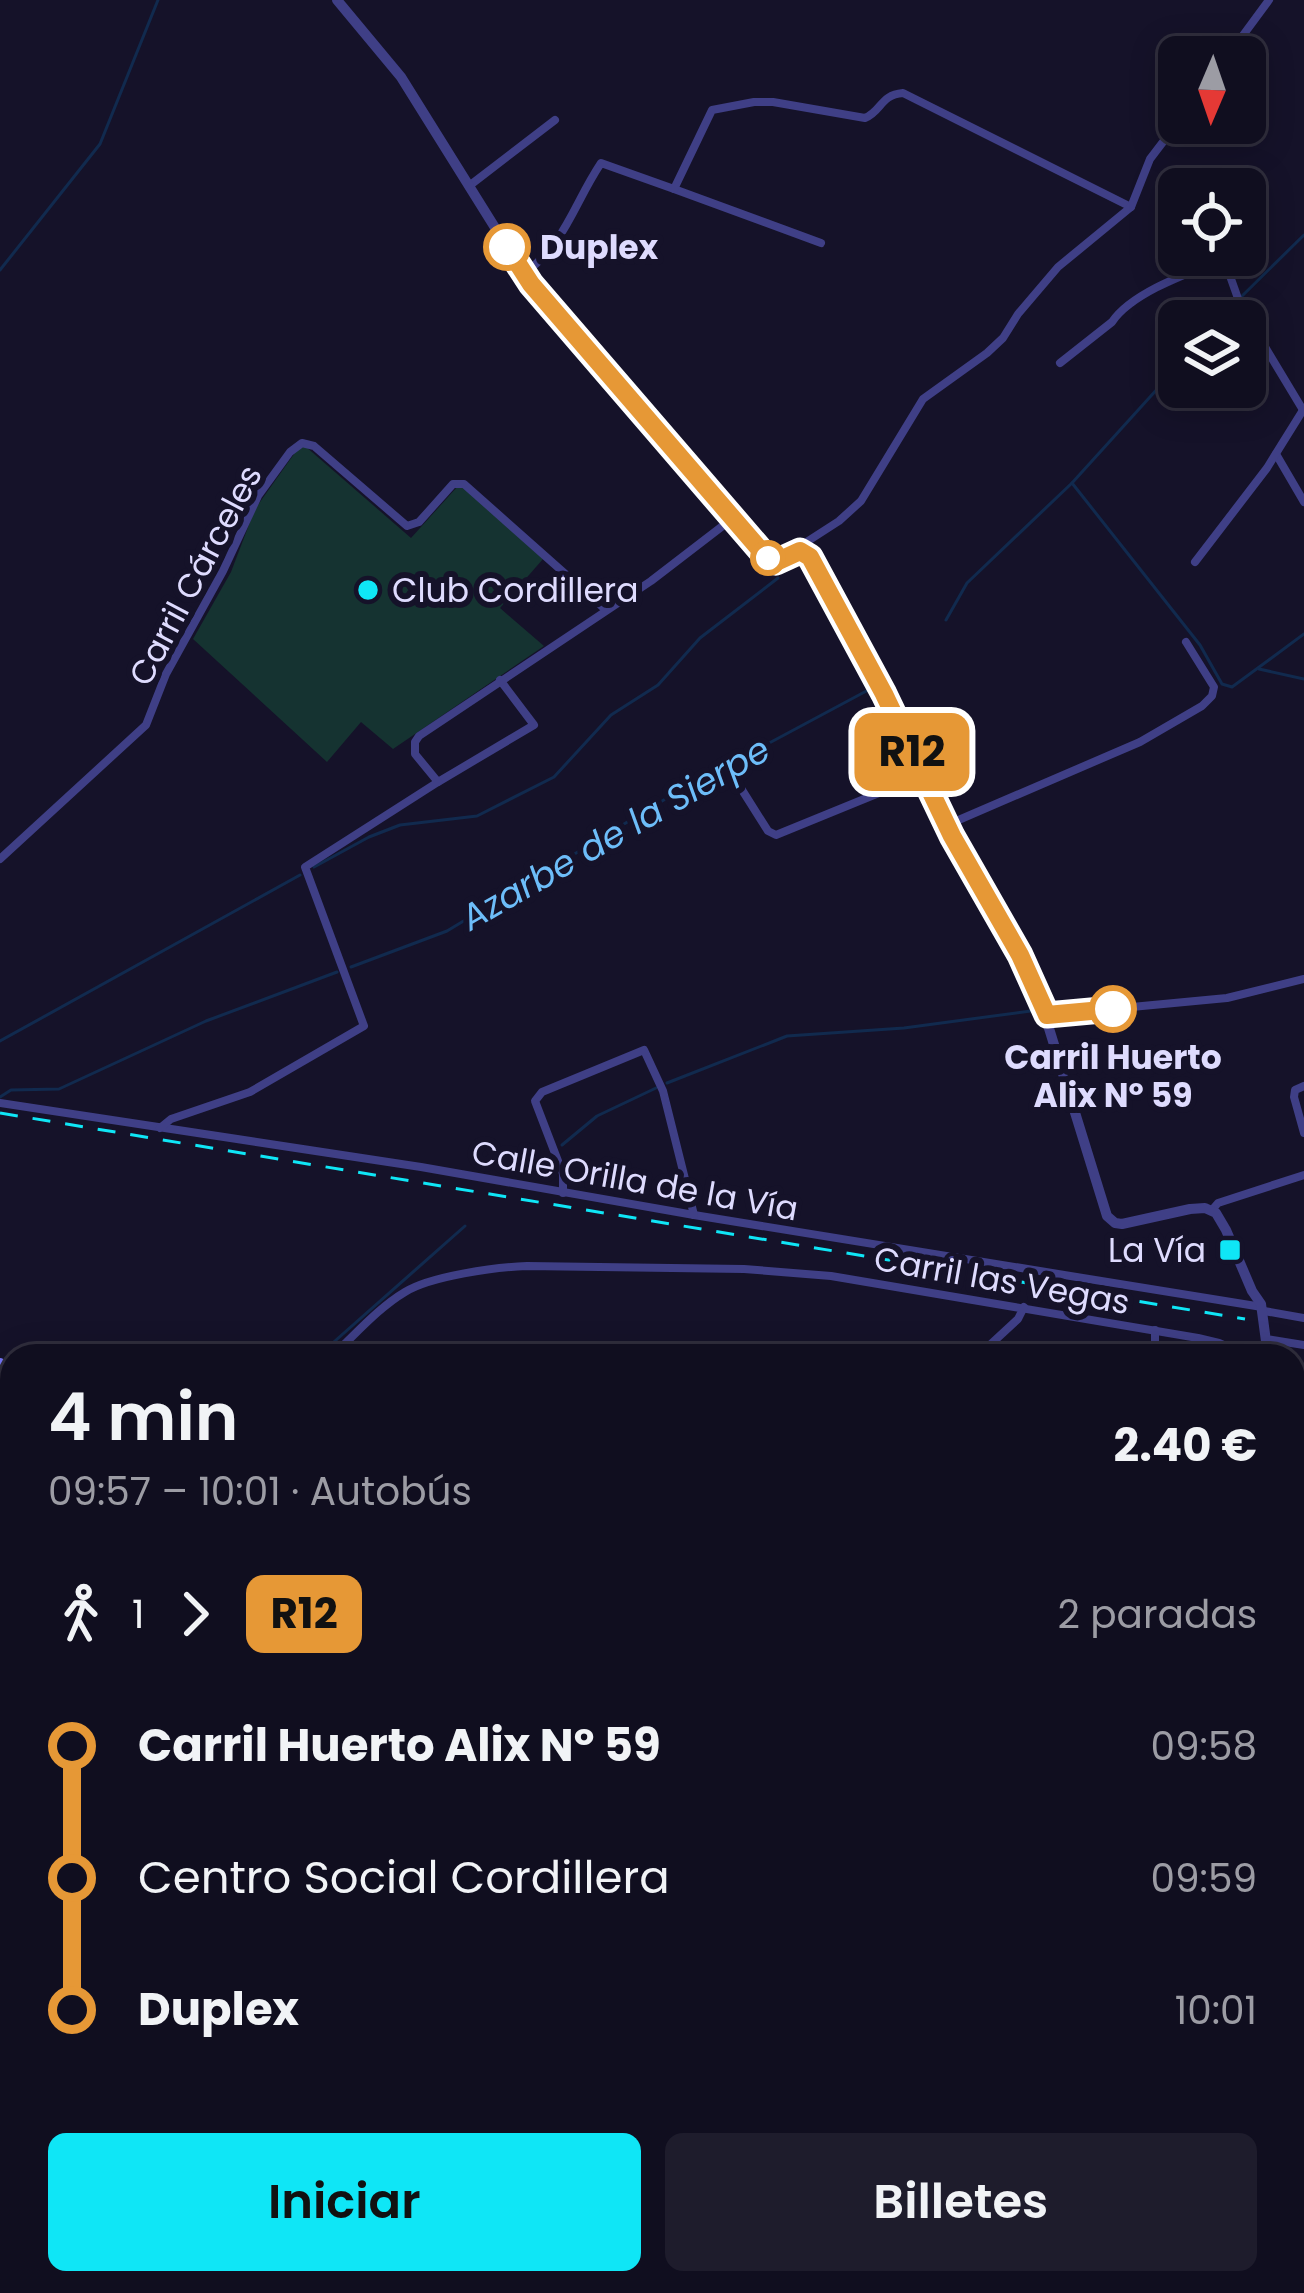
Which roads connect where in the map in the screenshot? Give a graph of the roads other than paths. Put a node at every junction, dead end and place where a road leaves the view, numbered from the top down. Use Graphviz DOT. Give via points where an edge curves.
graph roads {
  1 [pos="337,0"];
  2 [pos="1269,0"];
  3 [pos="1242,36"];
  4 [pos="555,120"];
  5 [pos="1161,144"];
  6 [pos="470,186"];
  7 [pos="674,189"];
  8 [pos="1131,207"];
  9 [pos="821,244"];
  10 [pos="524,274"];
  11 [pos="1060,363"];
  12 [pos="1303,409"];
  13 [pos="1276,454"];
  14 [pos="1304,502"];
  15 [pos="733,518"];
  16 [pos="802,551"];
  17 [pos="1195,562"];
  18 [pos="606,610"];
  19 [pos="1186,642"];
  20 [pos="500,680"];
  21 [pos="923,775"];
  22 [pos="438,782"];
  23 [pos="705,786"];
  24 [pos="947,825"];
  25 [pos="0,859"];
  26 [pos="1304,979"];
  27 [pos="1047,1015"];
  28 [pos="1304,1086"];
  29 [pos="0,1103"];
  30 [pos="160,1128"];
  31 [pos="1304,1133"];
  32 [pos="1304,1175"];
  33 [pos="562,1193"];
  34 [pos="1212,1210"];
  35 [pos="694,1215"];
  36 [pos="1024,1307"];
  37 [pos="1263,1309"];
  38 [pos="1304,1318"];
  39 [pos="1155,1330"];
  40 [pos="1266,1339"];
  41 [pos="345,1344"];
  42 [pos="991,1344"];
  43 [pos="1156,1344"];
  44 [pos="1221,1344"];
  45 [pos="1267,1344"];
  46 [pos="1298,1344"];
  1 -- 6 [label="street" via="394,66"];
  2 -- 3 [label="street"];
  4 -- 6 [label="street"];
  5 -- 8 [label="street"];
  6 -- 10 [label="street"];
  7 -- 8 [label="street" via="712,110 773,102 865,118 903,92"];
  7 -- 9 [label="street"];
  7 -- 10 [label="street" via="601,163 568,226"];
  8 -- 16 [label="street" via="1058,267 987,353 923,399 861,501"];
  10 -- 15 [label="street"];
  11 -- 12 [label="street" via="1140,299 1224,259 1241,307"];
  12 -- 13 [label="street"];
  13 -- 14 [label="street"];
  13 -- 17 [label="street"];
  15 -- 16 [label="street" via="771,560"];
  15 -- 18 [label="street"];
  16 -- 21 [label="street"];
  18 -- 20 [label="street"];
  18 -- 25 [label="street, Carril Cárceles" via="464,484 453,484 406,526 302,443 258,496 146,725"];
  19 -- 24 [label="street" via="1214,687 1202,706 1140,742"];
  20 -- 22 [label="street" via="415,742"];
  20 -- 22 [label="street" via="534,725"];
  21 -- 23 [label="street" via="776,835 732,775"];
  21 -- 24 [label="street"];
  22 -- 30 [label="street" via="305,867 364,1026 250,1092"];
  24 -- 27 [label="street"];
  26 -- 27 [label="street" via="1227,998"];
  27 -- 34 [label="street" via="1111,1220"];
  28 -- 31 [label="street" via="1294,1097"];
  29 -- 30 [label="street, Calle Orilla de la Vía"];
  30 -- 33 [label="street, Calle Orilla de la Vía"];
  32 -- 34 [label="street"];
  33 -- 35 [label="street, Calle Orilla de la Vía"];
  33 -- 35 [label="street" via="563,1174 535,1102 542,1092 644,1050 663,1090"];
  34 -- 37 [label="street"];
  35 -- 37 [label="street, Calle Orilla de la Vía"];
  36 -- 39 [label="street, Carril las Vegas"];
  36 -- 41 [label="street, Carril las Vegas" via="744,1269 527,1265 408,1290"];
  36 -- 42 [label="street"];
  37 -- 38 [label="street, Calle Orilla de la Vía"];
  37 -- 40 [label="street"];
  39 -- 43 [label="street"];
  39 -- 44 [label="street, Carril las Vegas"];
  40 -- 45 [label="street"];
  40 -- 46 [label="street"];
}
